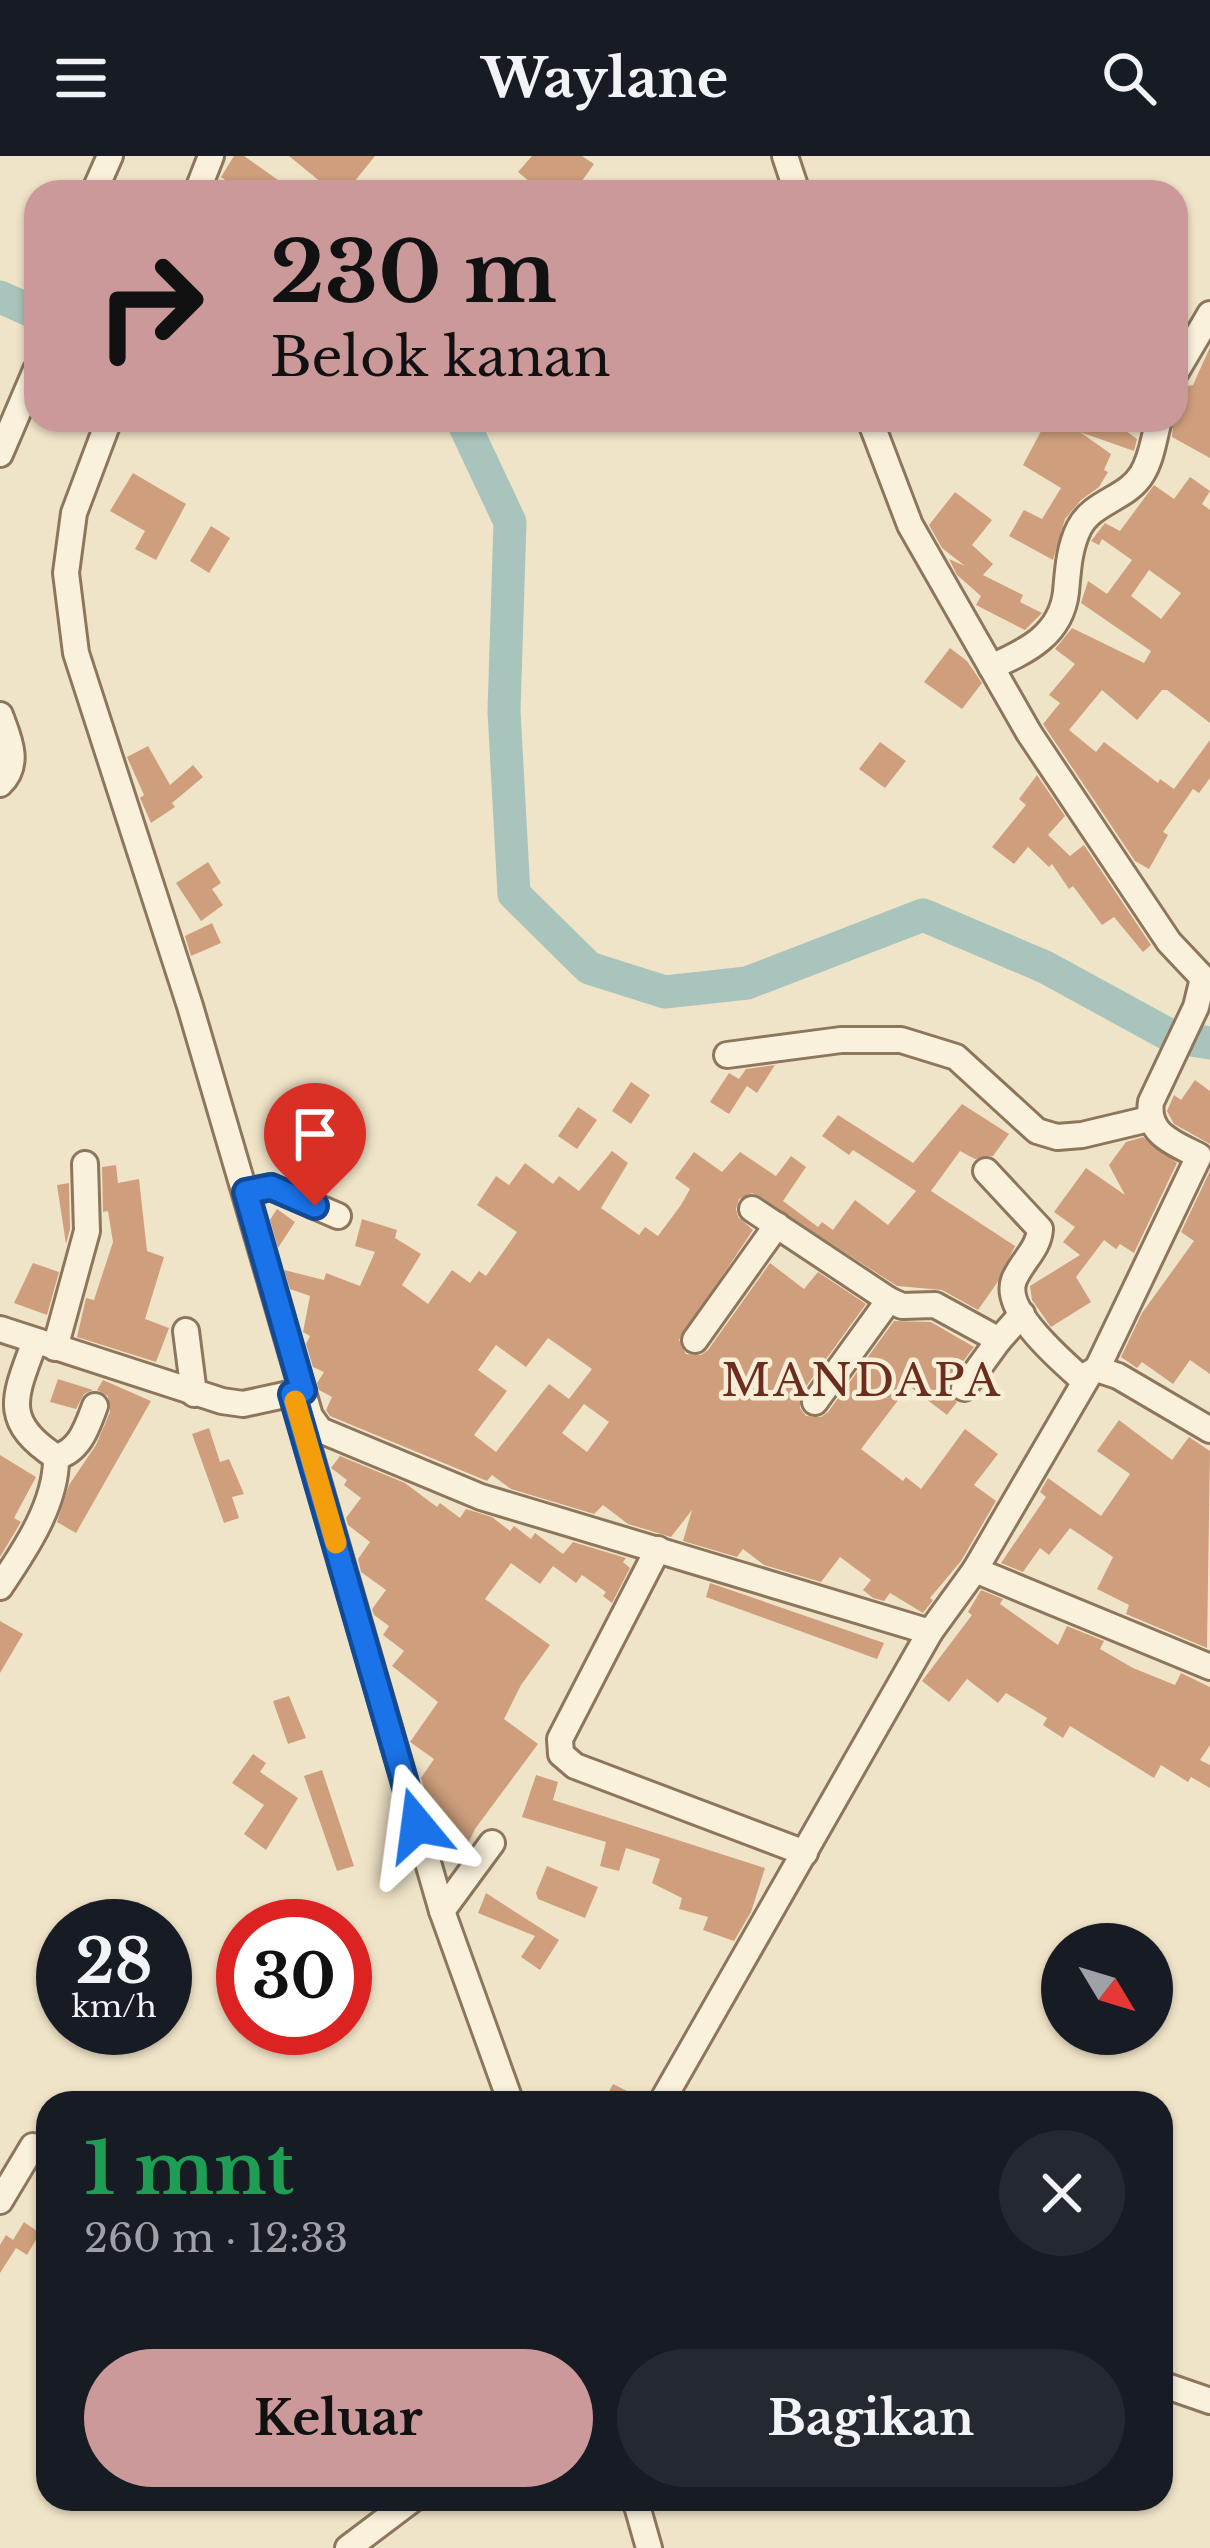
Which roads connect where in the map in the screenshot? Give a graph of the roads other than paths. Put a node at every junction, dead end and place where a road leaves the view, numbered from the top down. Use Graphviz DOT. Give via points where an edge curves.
graph roads {
  1 [pos="1210,314"];
  2 [pos="1188,352"];
  3 [pos="24,391"];
  4 [pos="6,423"];
  5 [pos="104,432"];
  6 [pos="875,432"];
  7 [pos="1155,432"];
  8 [pos="0,454"];
  9 [pos="992,667"];
  10 [pos="0,716"];
  11 [pos="4,779"];
  12 [pos="727,1054"];
  13 [pos="1149,1119"];
  14 [pos="1204,1158"];
  15 [pos="85,1164"];
  16 [pos="986,1171"];
  17 [pos="246,1192"];
  18 [pos="752,1209"];
  19 [pos="338,1216"];
  20 [pos="777,1225"];
  21 [pos="889,1300"];
  22 [pos="1022,1314"];
  23 [pos="0,1330"];
  24 [pos="187,1331"];
  25 [pos="694,1340"];
  26 [pos="999,1340"];
  27 [pos="45,1344"];
  28 [pos="1090,1375"];
  29 [pos="964,1388"];
  30 [pos="293,1393"];
  31 [pos="194,1394"];
  32 [pos="815,1402"];
  33 [pos="95,1406"];
  34 [pos="1210,1430"];
  35 [pos="56,1457"];
  36 [pos="658,1549"];
  37 [pos="975,1570"];
  38 [pos="0,1587"];
  39 [pos="929,1633"];
  40 [pos="1210,1667"];
  41 [pos="492,1843"];
  42 [pos="805,1853"];
  43 [pos="442,1911"];
  44 [pos="508,2091"];
  45 [pos="668,2091"];
  46 [pos="33,2146"];
  47 [pos="0,2201"];
  48 [pos="1173,2388"];
  49 [pos="1210,2401"];
  50 [pos="397,2511"];
  51 [pos="638,2511"];
  52 [pos="348,2548"];
  53 [pos="649,2548"];
  1 -- 2 [label="street"];
  3 -- 4 [label="street"];
  4 -- 8 [label="street"];
  5 -- 17 [label="street" via="71,533 66,573 76,653"];
  6 -- 9 [label="street" via="910,525"];
  7 -- 9 [label="street" via="1140,477 1081,524 1058,620 1043,640"];
  9 -- 13 [label="street" via="1169,942 1199,970 1196,1007"];
  10 -- 11 [label="street" via="10,742"];
  12 -- 13 [label="street" via="901,1040 956,1057 1037,1131 1082,1135"];
  13 -- 14 [label="street"];
  14 -- 28 [label="street"];
  15 -- 27 [label="street" via="87,1231"];
  16 -- 22 [label="street" via="1040,1229 1012,1288"];
  17 -- 19 [label="street" via="271,1187"];
  17 -- 30 [label="street"];
  18 -- 20 [label="street"];
  20 -- 21 [label="street"];
  20 -- 25 [label="street"];
  21 -- 26 [label="street" via="934,1305"];
  21 -- 32 [label="street"];
  22 -- 26 [label="street"];
  22 -- 28 [label="street" via="1041,1341"];
  23 -- 27 [label="street"];
  24 -- 31 [label="street"];
  26 -- 29 [label="street"];
  27 -- 31 [label="street"];
  27 -- 35 [label="street" via="15,1397 16,1417"];
  28 -- 34 [label="street" via="1118,1376"];
  28 -- 37 [label="street"];
  30 -- 31 [label="street" via="243,1404"];
  30 -- 36 [label="street" via="320,1430 481,1497"];
  30 -- 43 [label="street"];
  33 -- 35 [label="street" via="85,1433"];
  35 -- 38 [label="street" via="43,1510"];
  36 -- 39 [label="street"];
  36 -- 42 [label="street" via="560,1739 561,1754"];
  37 -- 39 [label="street"];
  37 -- 40 [label="street"];
  39 -- 42 [label="street"];
  41 -- 43 [label="street"];
  42 -- 45 [label="street"];
  43 -- 44 [label="street"];
  46 -- 47 [label="street"];
  48 -- 49 [label="street"];
  50 -- 52 [label="street"];
  51 -- 53 [label="street"];
}
